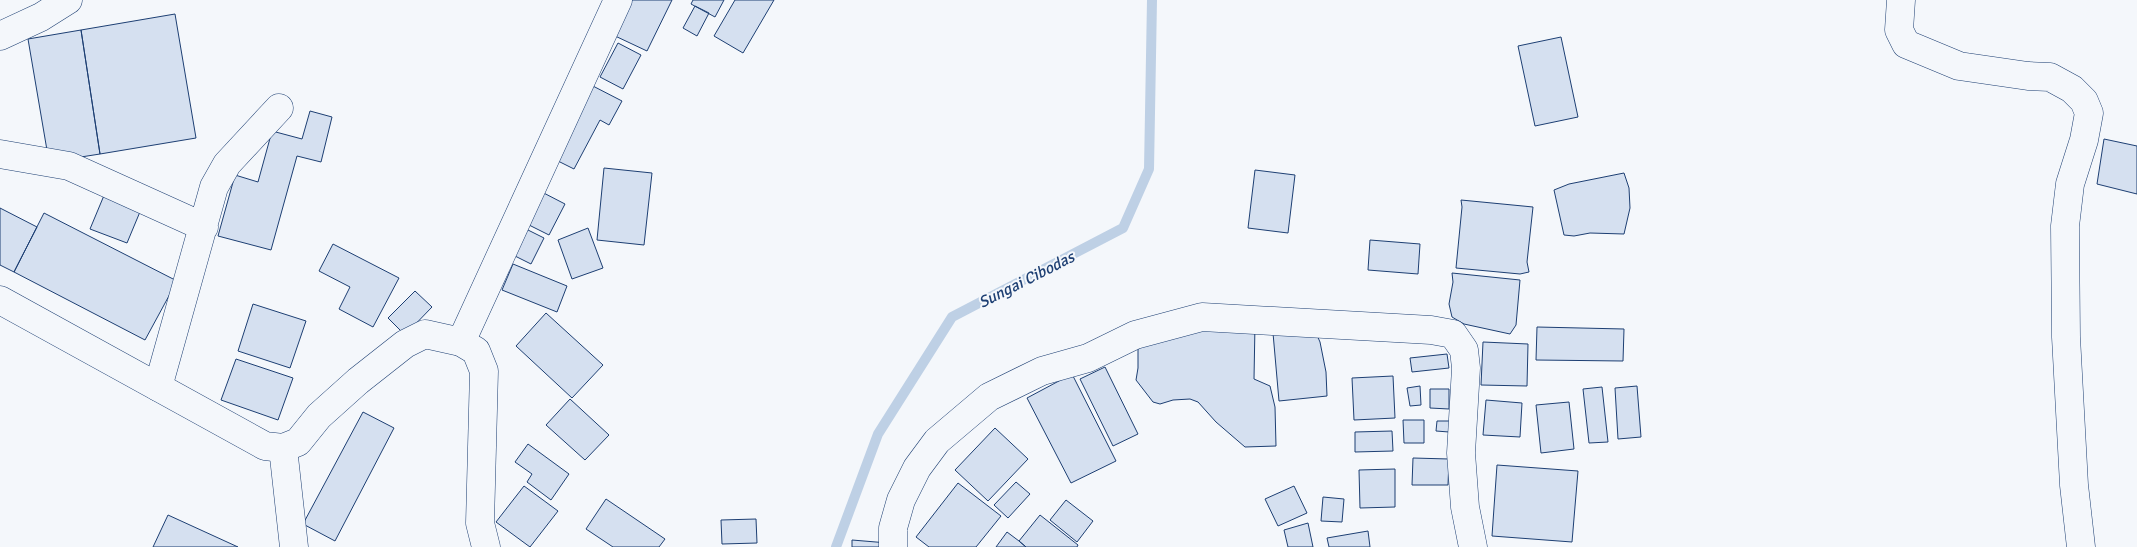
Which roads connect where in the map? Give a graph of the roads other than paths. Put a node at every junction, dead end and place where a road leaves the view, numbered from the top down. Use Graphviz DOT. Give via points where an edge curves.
graph roads {
  1 [pos="68,0"];
  2 [pos="618,0"];
  3 [pos="1901,0"];
  4 [pos="0,36"];
  5 [pos="280,108"];
  6 [pos="0,154"];
  7 [pos="204,227"];
  8 [pos="0,300"];
  9 [pos="462,342"];
  10 [pos="158,387"];
  11 [pos="283,448"];
  12 [pos="294,547"];
  13 [pos="486,547"];
  14 [pos="893,547"];
  15 [pos="1473,547"];
  16 [pos="2081,547"];
  1 -- 4 [label="street"];
  2 -- 9 [label="street"];
  3 -- 16 [label="street" via="1899,30 1906,44 1959,66 2050,77 2084,101 2089,113 2070,184 2065,226 2066,337 2074,485"];
  5 -- 7 [label="street" via="227,164 214,187"];
  6 -- 7 [label="street" via="69,166"];
  7 -- 10 [label="street"];
  8 -- 10 [label="street"];
  9 -- 11 [label="street" via="425,334 406,344 319,416 298,442"];
  9 -- 13 [label="street" via="476,351 484,371 480,523"];
  10 -- 11 [label="street" via="265,446"];
  11 -- 12 [label="street"];
  14 -- 15 [label="street" via="893,528 898,510 917,468 937,441 971,410 989,397 1042,371 1088,358 1135,335 1202,317 1431,330 1453,334 1464,350 1466,368 1461,452 1465,507"];
}
